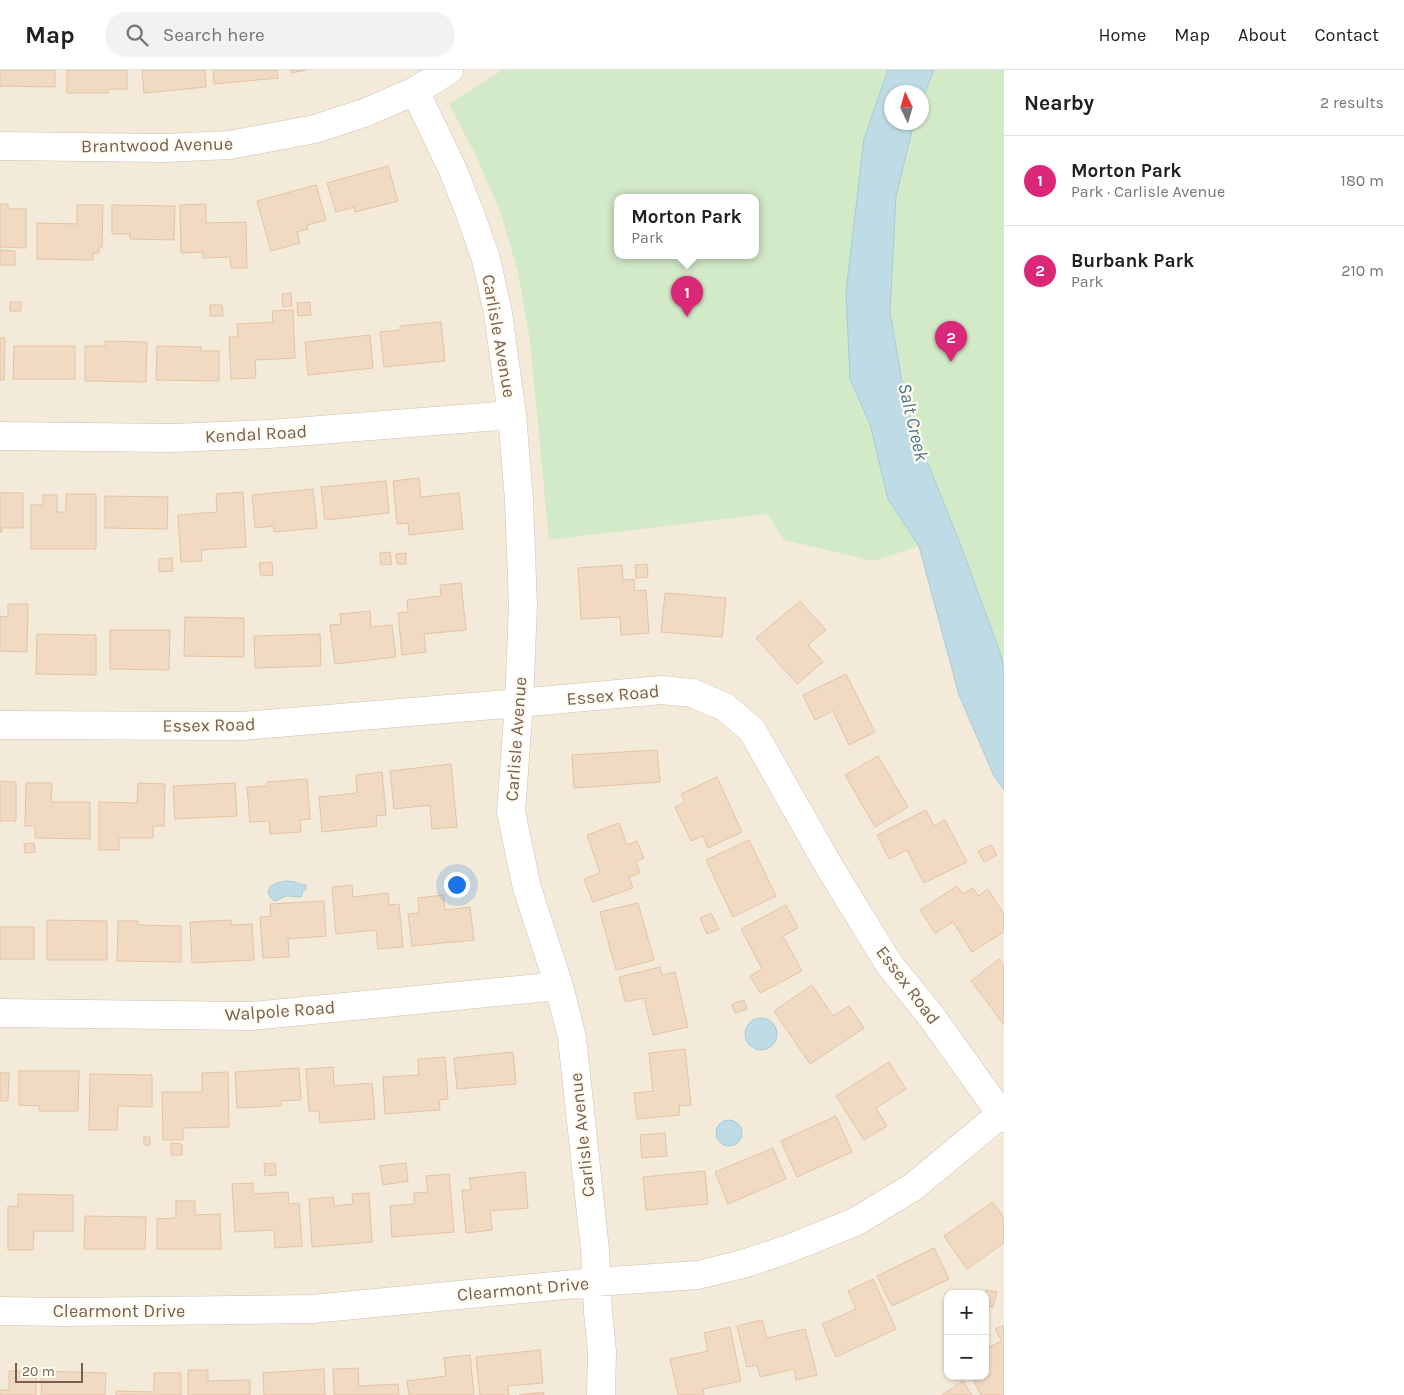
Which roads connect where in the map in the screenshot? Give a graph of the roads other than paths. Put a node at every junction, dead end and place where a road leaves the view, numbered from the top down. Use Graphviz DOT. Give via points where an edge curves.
graph roads {
  1 [pos="449,70"];
  2 [pos="415,92"];
  3 [pos="0,146"];
  4 [pos="512,415"];
  5 [pos="0,436"];
  6 [pos="519,703"];
  7 [pos="0,725"];
  8 [pos="559,986"];
  9 [pos="0,1013"];
  10 [pos="1002,1116"];
  11 [pos="596,1282"];
  12 [pos="0,1311"];
  13 [pos="601,1395"];
  1 -- 2 [label="street, Brantwood Avenue"];
  2 -- 3 [label="street, Brantwood Avenue" via="315,129 230,145 164,148"];
  2 -- 4 [label="street, Carlisle Avenue" via="452,168 486,259 498,313"];
  4 -- 5 [label="street, Kendal Road" via="269,434 173,438"];
  4 -- 6 [label="street, Carlisle Avenue" via="523,605"];
  6 -- 7 [label="street, Essex Road" via="242,726"];
  6 -- 8 [label="street, Carlisle Avenue" via="511,812 526,888"];
  6 -- 10 [label="street, Essex Road" via="661,690 692,693 725,707 752,730 889,964 931,1016"];
  8 -- 9 [label="street, Walpole Road" via="252,1016"];
  8 -- 11 [label="street, Carlisle Avenue" via="572,1038"];
  10 -- 11 [label="street, Clearmont Drive" via="913,1187 855,1222 743,1264 698,1274"];
  11 -- 12 [label="street, Clearmont Drive" via="312,1309"];
  11 -- 13 [label="street, Carlisle Avenue" via="602,1351"];
}
